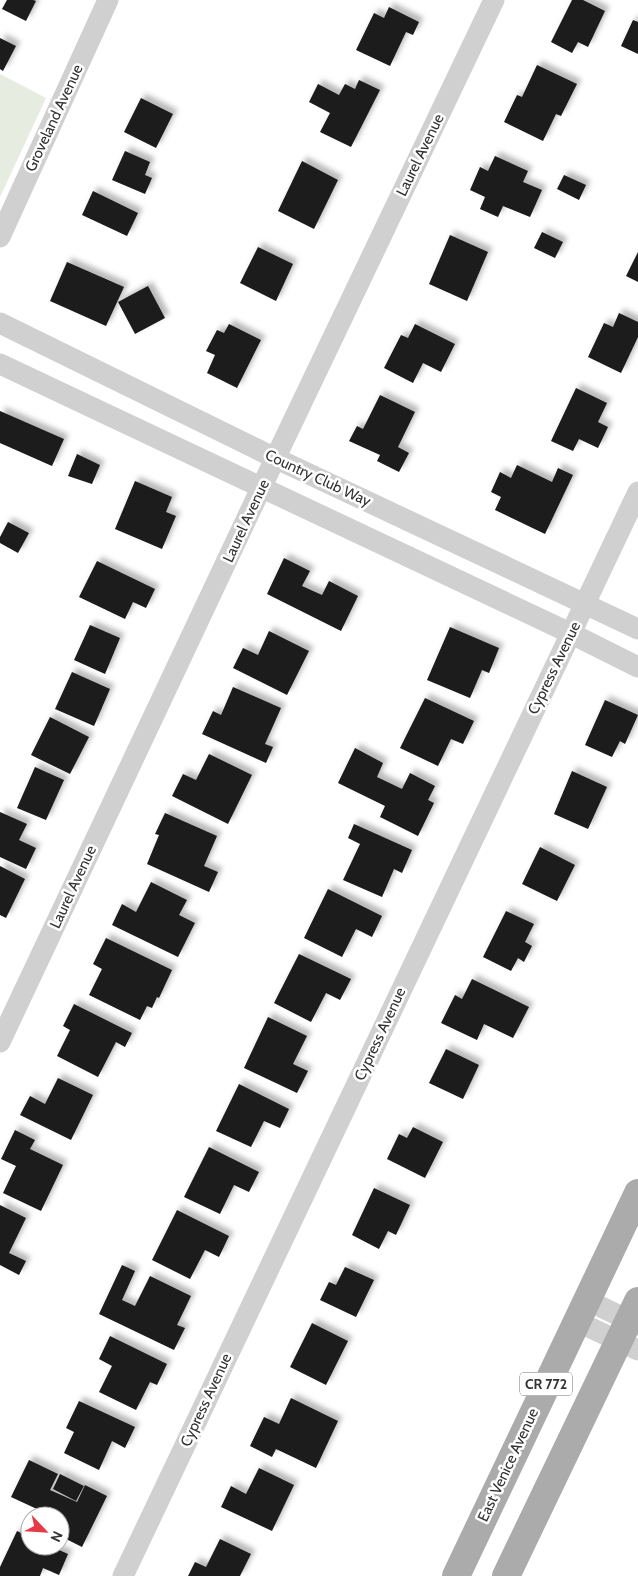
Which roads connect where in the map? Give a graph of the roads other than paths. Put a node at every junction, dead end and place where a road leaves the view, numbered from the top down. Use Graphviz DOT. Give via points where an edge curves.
graph roads {
  1 [pos="108,0"];
  2 [pos="494,0"];
  3 [pos="0,237"];
  4 [pos="0,323"];
  5 [pos="0,364"];
  6 [pos="275,458"];
  7 [pos="262,486"];
  8 [pos="638,492"];
  9 [pos="585,602"];
  10 [pos="638,629"];
  11 [pos="570,633"];
  12 [pos="638,667"];
  13 [pos="0,1042"];
  14 [pos="638,1193"];
  15 [pos="581,1311"];
  16 [pos="632,1328"];
  17 [pos="122,1576"];
  18 [pos="456,1576"];
  19 [pos="506,1576"];
  1 -- 3 [label="street, Groveland Avenue"];
  2 -- 6 [label="street, Laurel Avenue"];
  4 -- 6 [label="street, Country Club Way"];
  5 -- 7 [label="street, Country Club Way"];
  6 -- 7 [label="street, Laurel Avenue"];
  6 -- 9 [label="street, Country Club Way"];
  7 -- 11 [label="street, Country Club Way"];
  7 -- 13 [label="street, Laurel Avenue"];
  8 -- 9 [label="street, Cypress Avenue"];
  9 -- 10 [label="street, Country Club Way"];
  9 -- 11 [label="street, Cypress Avenue"];
  11 -- 12 [label="street, Country Club Way"];
  11 -- 17 [label="street, Cypress Avenue"];
  14 -- 15 [label="main road, East Venice Avenue / CR 772"];
  15 -- 16 [label="street"];
  15 -- 18 [label="main road, East Venice Avenue / CR 772"];
  16 -- 19 [label="main road, CR 772"];
}
